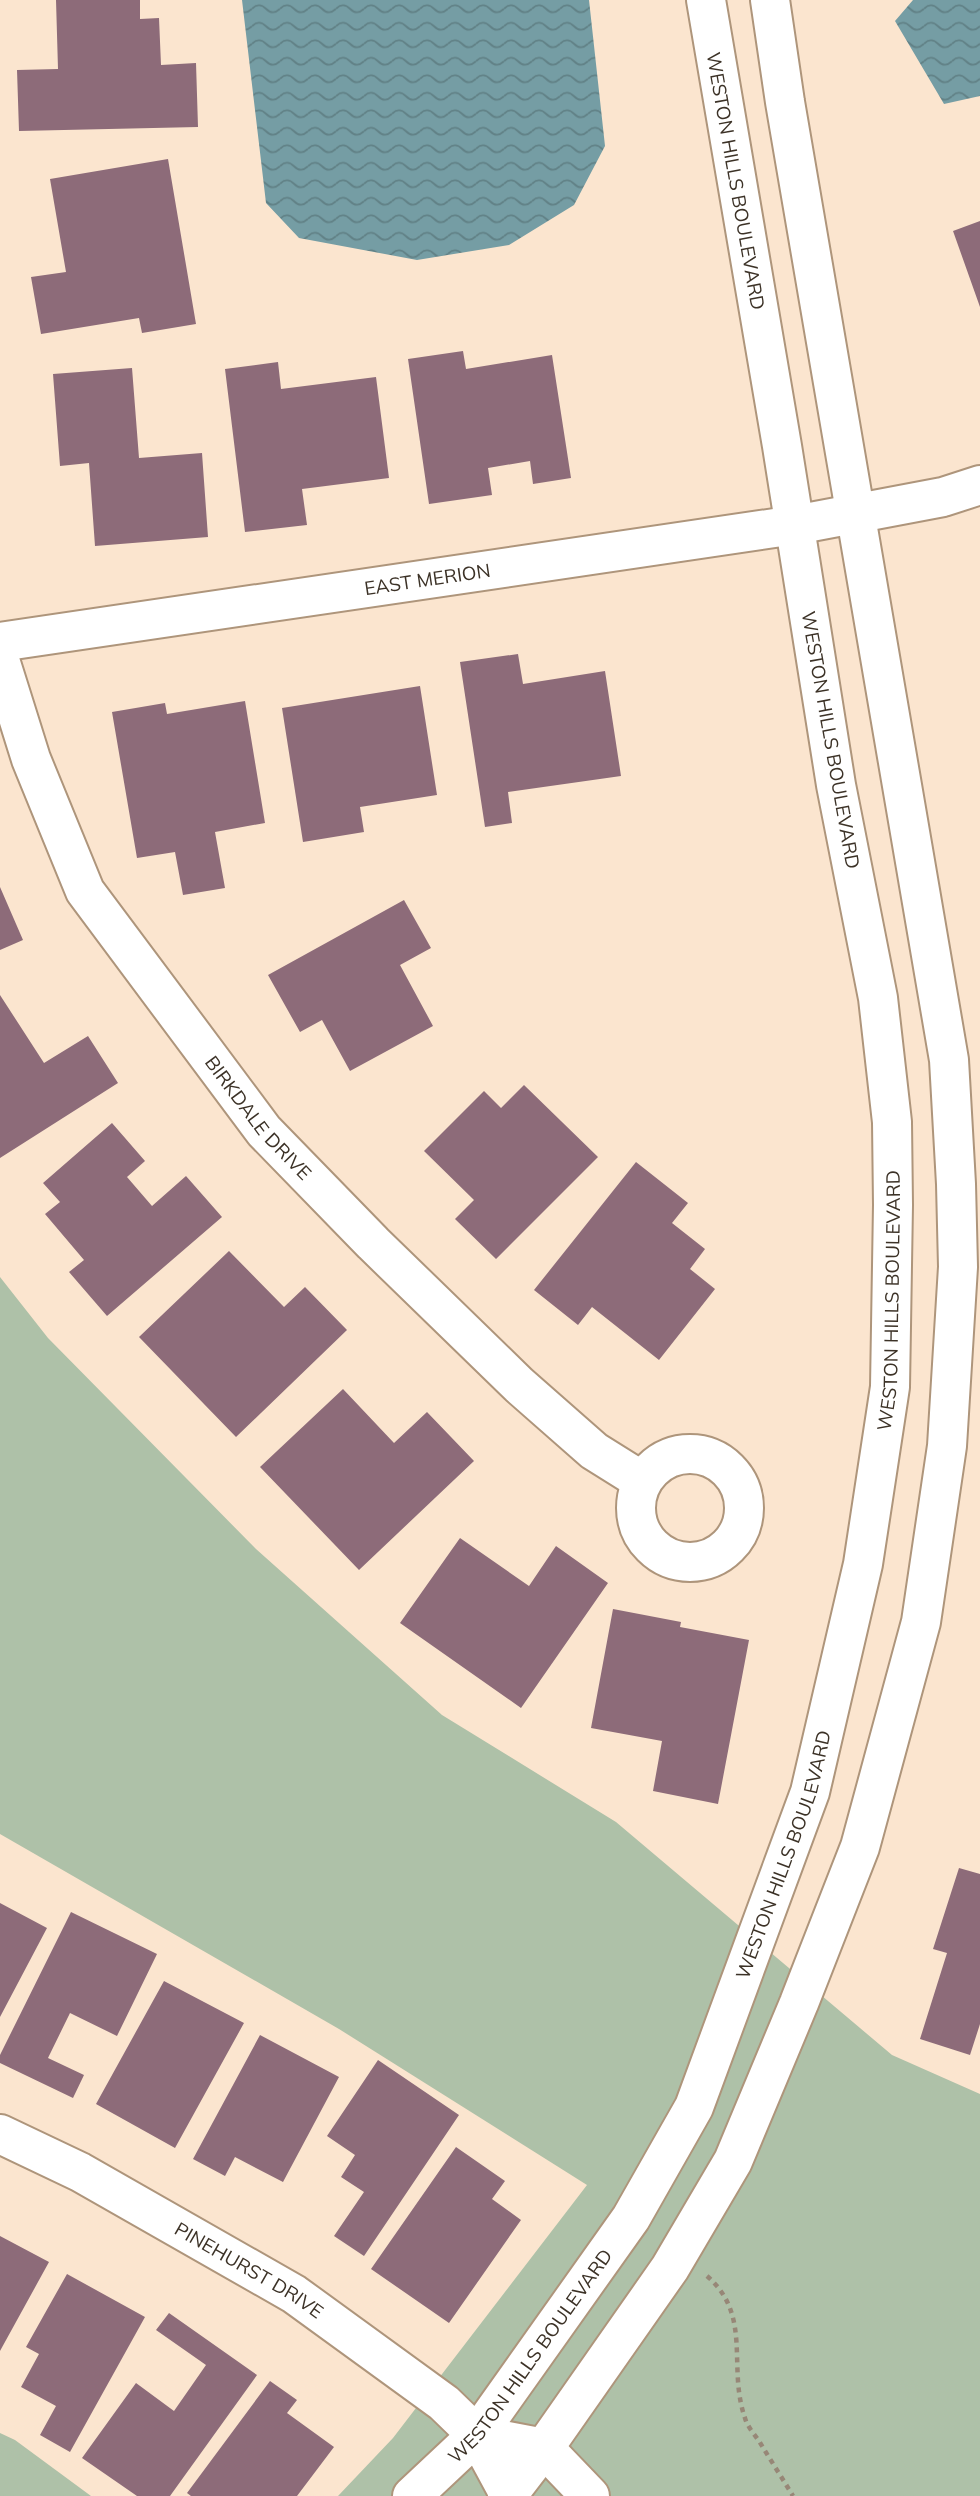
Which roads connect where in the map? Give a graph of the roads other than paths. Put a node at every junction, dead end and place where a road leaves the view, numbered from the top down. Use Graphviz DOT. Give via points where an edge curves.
graph roads {
  1 [pos="706,0"];
  2 [pos="770,0"];
  3 [pos="980,485"];
  4 [pos="856,514"];
  5 [pos="795,525"];
  6 [pos="0,642"];
  7 [pos="0,660"];
  8 [pos="642,1481"];
  9 [pos="0,2134"];
  10 [pos="477,2435"];
  11 [pos="544,2448"];
  12 [pos="412,2496"];
  13 [pos="509,2496"];
  14 [pos="590,2496"];
  1 -- 5 [label="street, WESTON HILLS BOULEVARD"];
  2 -- 4 [label="street"];
  3 -- 4 [label="street, EAST MERION"];
  4 -- 5 [label="street, EAST MERION"];
  4 -- 11 [label="street" via="948,1059 956,1184 958,1267 947,1446 921,1622 860,1847 733,2161 678,2252"];
  5 -- 6 [label="street, EAST MERION"];
  5 -- 10 [label="street, WESTON HILLS BOULEVARD" via="836,785 878,998 892,1122 890,1387 863,1564 810,1792 694,2107 631,2218"];
  7 -- 8 [label="street, BIRKDALE DRIVE" via="31,759 85,891 264,1131 519,1385 594,1451"];
  9 -- 10 [label="street, PINEHURST DRIVE" via="80,2172 294,2294 444,2403"];
  10 -- 11 [label="street"];
  10 -- 12 [label="street, WESTON HILLS BOULEVARD"];
  10 -- 13 [label="street"];
  11 -- 13 [label="street"];
  11 -- 14 [label="street"];
}
